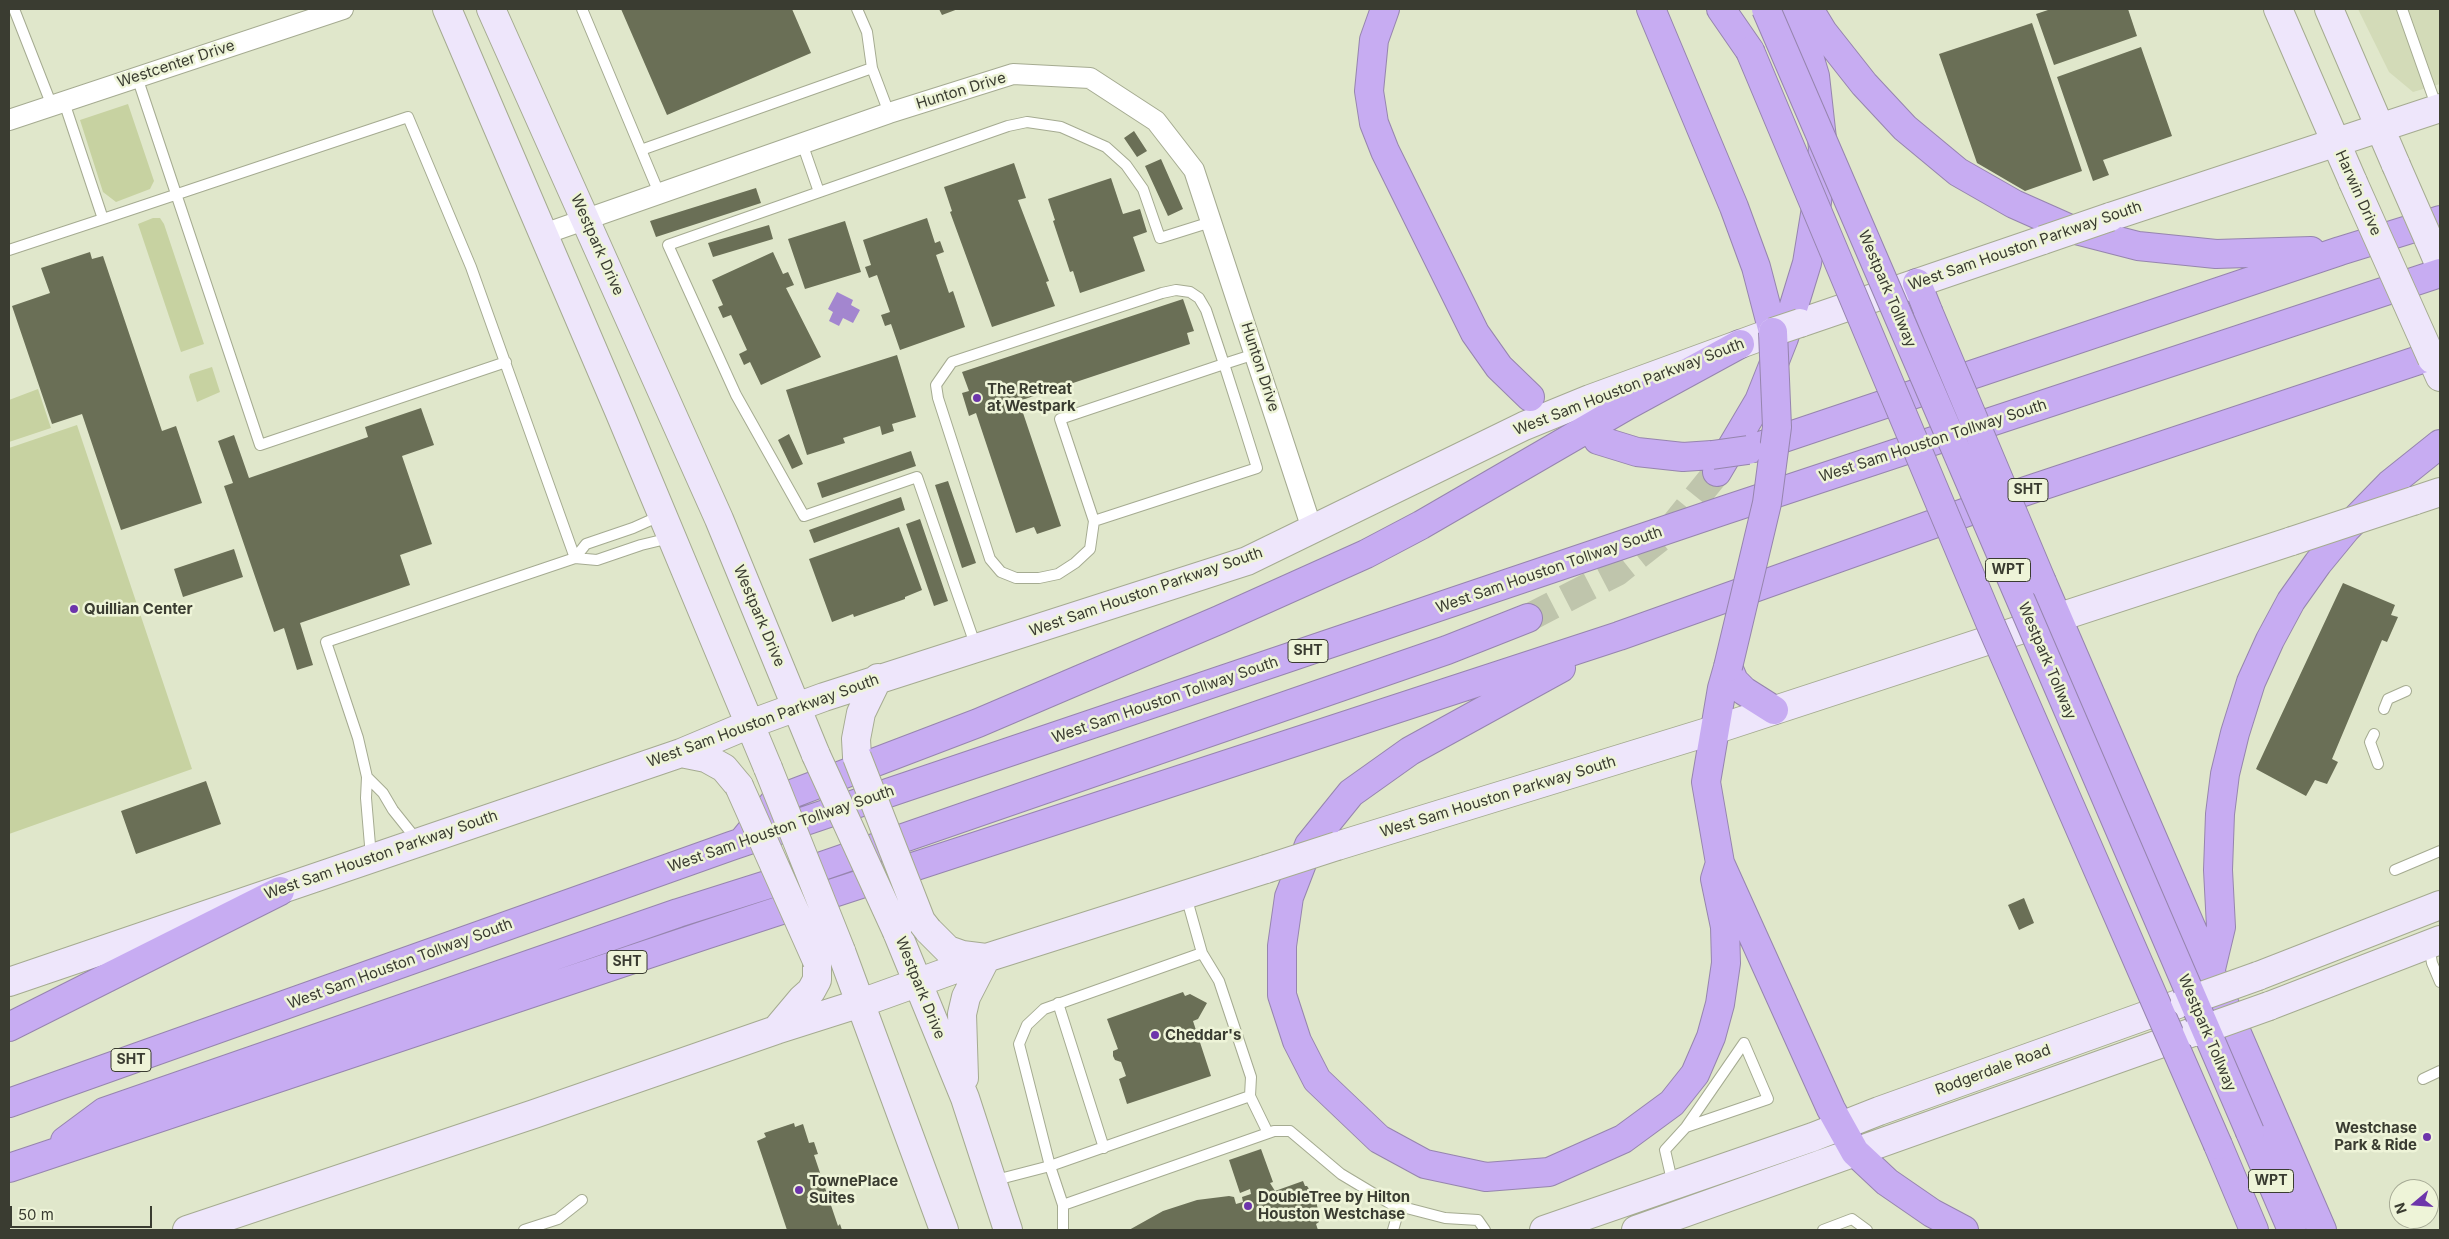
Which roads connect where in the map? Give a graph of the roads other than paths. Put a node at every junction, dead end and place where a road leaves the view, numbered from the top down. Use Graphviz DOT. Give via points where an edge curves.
graph roads {
  1 [pos="14,9"];
  2 [pos="343,9"];
  3 [pos="447,9"];
  4 [pos="471,9"];
  5 [pos="582,9"];
  6 [pos="857,9"];
  7 [pos="1385,9"];
  8 [pos="1651,9"];
  9 [pos="1721,9"];
  10 [pos="1731,9"];
  11 [pos="1766,9"];
  12 [pos="1795,9"];
  13 [pos="1809,9"];
  14 [pos="2278,9"];
  15 [pos="2330,9"];
  16 [pos="2402,9"];
  17 [pos="495,16"];
  18 [pos="1750,51"];
  19 [pos="872,68"];
  20 [pos="137,77"];
  21 [pos="58,104"];
  22 [pos="2439,109"];
  23 [pos="889,113"];
  24 [pos="9,120"];
  25 [pos="2380,128"];
  26 [pos="2336,142"];
  27 [pos="802,144"];
  28 [pos="641,150"];
  29 [pos="819,192"];
  30 [pos="660,193"];
  31 [pos="176,194"];
  32 [pos="103,219"];
  33 [pos="586,219"];
  34 [pos="2440,220"];
  35 [pos="1211,222"];
  36 [pos="544,234"];
  37 [pos="9,250"];
  38 [pos="2340,251"];
  39 [pos="2440,266"];
  40 [pos="2440,273"];
  41 [pos="1917,283"];
  42 [pos="1759,331"];
  43 [pos="2440,353"];
  44 [pos="1255,354"];
  45 [pos="506,362"];
  46 [pos="1224,364"];
  47 [pos="2440,377"];
  48 [pos="1530,397"];
  49 [pos="1598,440"];
  50 [pos="2440,444"];
  51 [pos="1714,464"];
  52 [pos="2440,492"];
  53 [pos="1094,521"];
  54 [pos="667,526"];
  55 [pos="1312,529"];
  56 [pos="575,558"];
  57 [pos="1528,618"];
  58 [pos="2057,618"];
  59 [pos="1619,636"];
  60 [pos="976,649"];
  61 [pos="878,678"];
  62 [pos="1728,679"];
  63 [pos="2406,692"];
  64 [pos="797,706"];
  65 [pos="2384,709"];
  66 [pos="1774,710"];
  67 [pos="750,724"];
  68 [pos="1714,730"];
  69 [pos="2374,734"];
  70 [pos="680,753"];
  71 [pos="2378,764"];
  72 [pos="367,777"];
  73 [pos="418,842"];
  74 [pos="742,842"];
  75 [pos="2440,851"];
  76 [pos="371,858"];
  77 [pos="1720,862"];
  78 [pos="2395,870"];
  79 [pos="280,890"];
  80 [pos="1186,895"];
  81 [pos="2440,905"];
  82 [pos="2415,916"];
  83 [pos="2435,942"];
  84 [pos="1202,954"];
  85 [pos="829,956"];
  86 [pos="986,958"];
  87 [pos="2210,973"];
  88 [pos="9,982"];
  89 [pos="2440,982"];
  90 [pos="917,983"];
  91 [pos="2311,990"];
  92 [pos="861,1003"];
  93 [pos="1058,1003"];
  94 [pos="9,1027"];
  95 [pos="776,1030"];
  96 [pos="2440,1071"];
  97 [pos="2423,1079"];
  98 [pos="1250,1096"];
  99 [pos="965,1098"];
  100 [pos="9,1103"];
  101 [pos="1686,1127"];
  102 [pos="1840,1127"];
  103 [pos="1268,1133"];
  104 [pos="1104,1148"];
  105 [pos="1855,1152"];
  106 [pos="44,1156"];
  107 [pos="1050,1166"];
  108 [pos="9,1168"];
  109 [pos="992,1181"];
  110 [pos="1673,1186"];
  111 [pos="582,1200"];
  112 [pos="1063,1205"];
  113 [pos="1400,1206"];
  114 [pos="1559,1228"];
  115 [pos="187,1230"];
  116 [pos="524,1230"];
  117 [pos="944,1230"];
  118 [pos="1008,1230"];
  119 [pos="1063,1230"];
  120 [pos="1392,1230"];
  121 [pos="1484,1230"];
  122 [pos="1636,1230"];
  123 [pos="1824,1230"];
  124 [pos="1867,1230"];
  125 [pos="1964,1230"];
  126 [pos="2254,1230"];
  127 [pos="2292,1230"];
  128 [pos="2322,1230"];
  1 -- 21 [label="lane"];
  2 -- 20 [label="street, Westcenter Drive"];
  3 -- 36 [label="main road"];
  4 -- 17 [label="main road"];
  5 -- 28 [label="lane"];
  6 -- 19 [label="lane" via="866,32"];
  7 -- 48 [label="highway" via="1374,40 1369,91 1374,123 1385,152 1475,334 1500,367"];
  8 -- 42 [label="highway" via="1756,267"];
  9 -- 18 [label="highway"];
  10 -- 18 [label="highway, WPT"];
  11 -- 127 [label="highway, Westpark Tollway / WPT, bridge"];
  12 -- 51 [label="highway" via="1814,76 1822,139 1817,202 1807,263 1784,338 1759,401"];
  13 -- 38 [label="highway" via="1864,84 1905,128 1958,172 2014,204 2068,228 2138,246 2216,254"];
  14 -- 26 [label="main road, Harwin Drive"];
  15 -- 25 [label="main road"];
  16 -- 22 [label="lane"];
  17 -- 33 [label="main road, Westpark Drive"];
  18 -- 126 [label="highway, WPT, bridge" via="1991,625"];
  19 -- 23 [label="lane"];
  19 -- 28 [label="lane"];
  20 -- 21 [label="street, Westcenter Drive"];
  20 -- 31 [label="lane"];
  21 -- 24 [label="street, Westcenter Drive"];
  21 -- 32 [label="lane"];
  22 -- 25 [label="main road, West Sam Houston Parkway South"];
  23 -- 27 [label="street, Hunton Drive"];
  23 -- 35 [label="street, Hunton Drive" via="1013,74 1090,78 1156,121 1194,170"];
  25 -- 26 [label="main road, West Sam Houston Parkway South"];
  25 -- 39 [label="main road, bridge"];
  26 -- 41 [label="main road, West Sam Houston Parkway South, bridge"];
  26 -- 47 [label="main road, Harwin Drive, bridge"];
  27 -- 29 [label="lane"];
  27 -- 30 [label="street, Hunton Drive"];
  28 -- 30 [label="lane"];
  29 -- 35 [label="lane" via="1008,126 1028,122 1061,127 1113,153 1143,189 1160,238"];
  29 -- 60 [label="lane" via="668,245 736,395 804,516 917,477"];
  30 -- 33 [label="street, Hunton Drive"];
  31 -- 32 [label="lane"];
  31 -- 45 [label="lane" via="408,117"];
  31 -- 45 [label="lane" via="260,445"];
  32 -- 37 [label="lane"];
  33 -- 36 [label="street, Hunton Drive"];
  33 -- 64 [label="main road, Westpark Drive" via="719,519"];
  34 -- 38 [label="highway"];
  35 -- 44 [label="street, Hunton Drive"];
  36 -- 54 [label="main road"];
  38 -- 51 [label="highway, bridge"];
  40 -- 74 [label="highway, West Sam Houston Tollway South / SHT"];
  41 -- 42 [label="main road, West Sam Houston Parkway South, bridge" via="1800,323"];
  41 -- 58 [label="highway, bridge"];
  42 -- 55 [label="main road, West Sam Houston Parkway South" via="1524,426"];
  42 -- 62 [label="highway, bridge" via="1777,427 1767,503"];
  42 -- 74 [label="highway" via="1472,497 1366,554 978,723 776,800"];
  43 -- 59 [label="highway, SHT" via="2023,492"];
  44 -- 46 [label="lane"];
  44 -- 55 [label="street, Hunton Drive"];
  45 -- 56 [label="lane"];
  46 -- 53 [label="lane" via="1060,419"];
  46 -- 53 [label="lane" via="1257,468"];
  46 -- 53 [label="lane" via="1199,298 1190,292 1176,290 952,362 936,385 938,398 990,559 1001,572 1016,578 1058,574 1090,549"];
  49 -- 51 [label="highway" via="1637,452"];
  50 -- 87 [label="highway" via="2390,484 2318,563 2291,601 2255,674 2234,733 2225,774 2218,870 2221,927"];
  52 -- 58 [label="main road, West Sam Houston Parkway South, bridge"];
  54 -- 56 [label="lane" via="641,545 597,560"];
  54 -- 56 [label="lane" via="633,528 586,544"];
  54 -- 67 [label="main road"];
  55 -- 60 [label="main road, West Sam Houston Parkway South" via="1247,560"];
  56 -- 72 [label="lane" via="326,642 358,738"];
  57 -- 106 [label="highway" via="1419,660 104,1112"];
  58 -- 66 [label="main road, West Sam Houston Parkway South"];
  58 -- 87 [label="highway"];
  59 -- 77 [label="highway" via="1410,751 1351,793 1309,845 1289,897 1282,946 1282,995 1297,1041 1317,1080 1379,1139 1425,1164 1486,1177 1549,1172 1623,1139 1672,1103 1695,1074 1711,1037 1725,971 1725,927 1715,879"];
  59 -- 106 [label="highway, SHT"];
  60 -- 61 [label="main road, West Sam Houston Parkway South"];
  61 -- 64 [label="main road, West Sam Houston Parkway South"];
  61 -- 86 [label="main road, bridge" via="862,713 856,739 857,757 921,921 948,950"];
  62 -- 66 [label="highway"];
  62 -- 68 [label="highway"];
  63 -- 65 [label="lane" via="2388,698"];
  64 -- 67 [label="main road, West Sam Houston Parkway South"];
  64 -- 90 [label="main road, Westpark Drive, bridge"];
  66 -- 68 [label="main road, West Sam Houston Parkway South"];
  67 -- 70 [label="main road, West Sam Houston Parkway South"];
  67 -- 85 [label="main road, bridge" via="768,768"];
  68 -- 77 [label="highway" via="1706,782"];
  68 -- 80 [label="main road, West Sam Houston Parkway South, bridge"];
  69 -- 71 [label="lane" via="2370,742"];
  70 -- 73 [label="main road, West Sam Houston Parkway South"];
  70 -- 85 [label="main road, bridge" via="706,758 724,768 739,786"];
  72 -- 73 [label="lane" via="383,793"];
  72 -- 76 [label="lane"];
  73 -- 76 [label="main road, West Sam Houston Parkway South"];
  74 -- 100 [label="highway, West Sam Houston Tollway South / SHT"];
  75 -- 78 [label="lane"];
  76 -- 79 [label="main road, West Sam Houston Parkway South"];
  77 -- 102 [label="highway"];
  79 -- 88 [label="main road, West Sam Houston Parkway South"];
  79 -- 94 [label="highway"];
  80 -- 84 [label="lane"];
  80 -- 86 [label="main road, West Sam Houston Parkway South"];
  81 -- 82 [label="main road, Rodgerdale Road"];
  82 -- 91 [label="main road" via="2410,931 2396,943 2351,961"];
  82 -- 102 [label="main road, Rodgerdale Road, bridge"];
  83 -- 89 [label="lane" via="2432,963"];
  83 -- 91 [label="main road, Rodgerdale Road"];
  84 -- 93 [label="lane"];
  84 -- 98 [label="lane" via="1219,981 1251,1077"];
  85 -- 92 [label="main road"];
  85 -- 95 [label="main road" via="811,991"];
  86 -- 90 [label="main road, West Sam Houston Parkway South"];
  86 -- 99 [label="main road" via="966,996 962,1014"];
  87 -- 128 [label="highway"];
  90 -- 92 [label="main road, West Sam Houston Parkway South"];
  90 -- 99 [label="main road, Westpark Drive"];
  91 -- 105 [label="main road, Rodgerdale Road, bridge"];
  92 -- 95 [label="main road, West Sam Houston Parkway South"];
  92 -- 117 [label="main road"];
  93 -- 104 [label="lane"];
  93 -- 107 [label="lane" via="1044,1008 1027,1025 1019,1044"];
  95 -- 115 [label="main road, West Sam Houston Parkway South"];
  96 -- 97 [label="lane"];
  98 -- 103 [label="lane"];
  98 -- 104 [label="lane"];
  99 -- 109 [label="main road, Westpark Drive"];
  101 -- 101 [label="lane" via="1707,1097 1744,1043 1768,1099"];
  101 -- 110 [label="lane" via="1666,1150"];
  102 -- 105 [label="highway"];
  102 -- 110 [label="main road, Rodgerdale Road"];
  103 -- 112 [label="lane"];
  103 -- 113 [label="lane" via="1290,1131 1341,1174 1391,1204"];
  104 -- 107 [label="lane"];
  105 -- 122 [label="main road, Rodgerdale Road"];
  105 -- 125 [label="highway" via="1887,1182 1932,1213"];
  106 -- 108 [label="highway, SHT"];
  107 -- 109 [label="lane"];
  107 -- 112 [label="lane"];
  109 -- 118 [label="main road, Westpark Drive"];
  110 -- 114 [label="main road, Rodgerdale Road"];
  111 -- 116 [label="lane" via="558,1219"];
  112 -- 119 [label="lane"];
  113 -- 120 [label="lane"];
  113 -- 121 [label="lane" via="1445,1218 1478,1220"];
  123 -- 124 [label="lane" via="1852,1219"];
}
